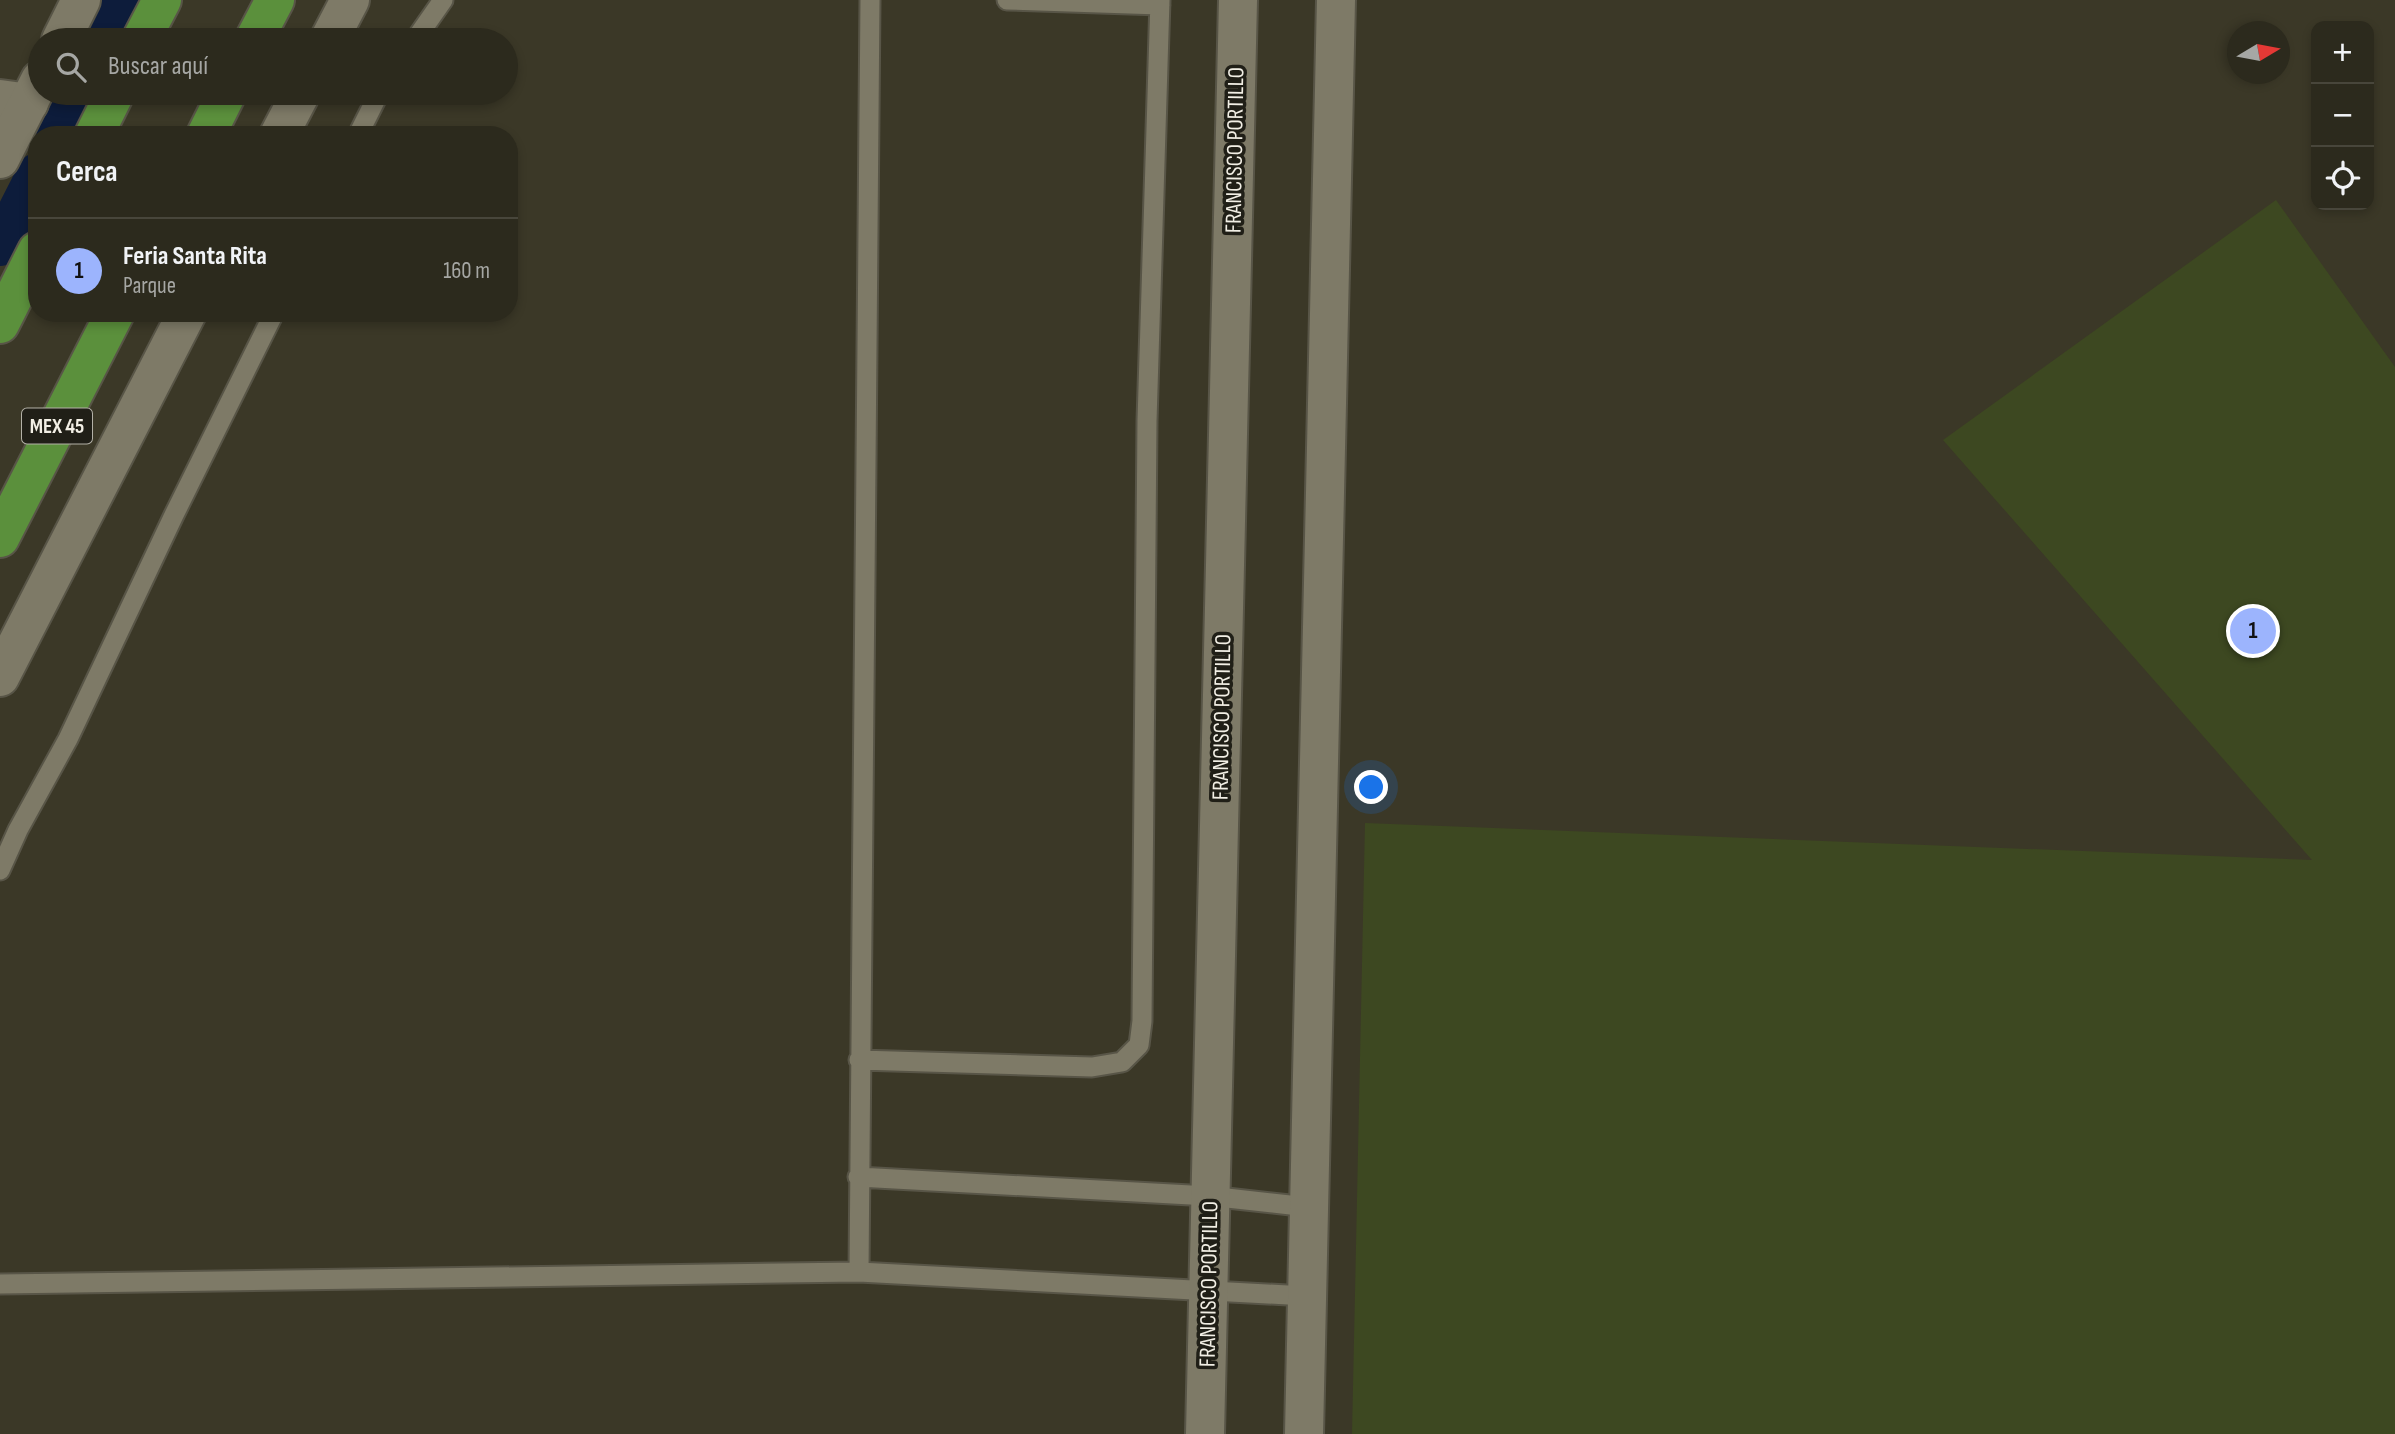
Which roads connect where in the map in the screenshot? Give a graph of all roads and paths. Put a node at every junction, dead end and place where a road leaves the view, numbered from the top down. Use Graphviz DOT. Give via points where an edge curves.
graph roads {
  1 [pos="82,0"];
  2 [pos="162,0"];
  3 [pos="275,0"];
  4 [pos="350,0"];
  5 [pos="443,0"];
  6 [pos="870,0"];
  7 [pos="1007,0"];
  8 [pos="1238,0"];
  9 [pos="1336,0"];
  10 [pos="1160,3"];
  11 [pos="67,28"];
  12 [pos="147,28"];
  13 [pos="260,28"];
  14 [pos="335,28"];
  15 [pos="423,28"];
  16 [pos="23,94"];
  17 [pos="109,105"];
  18 [pos="222,105"];
  19 [pos="295,105"];
  20 [pos="373,105"];
  21 [pos="98,126"];
  22 [pos="211,126"];
  23 [pos="284,126"];
  24 [pos="362,126"];
  25 [pos="0,159"];
  26 [pos="28,269"];
  27 [pos="110,322"];
  28 [pos="182,322"];
  29 [pos="270,322"];
  30 [pos="0,324"];
  31 [pos="0,538"];
  32 [pos="0,677"];
  33 [pos="0,870"];
  34 [pos="859,1060"];
  35 [pos="858,1177"];
  36 [pos="1209,1196"];
  37 [pos="1308,1207"];
  38 [pos="859,1272"];
  39 [pos="0,1284"];
  40 [pos="1207,1290"];
  41 [pos="1306,1296"];
  42 [pos="1205,1434"];
  43 [pos="1304,1434"];
  1 -- 11 [label="street"];
  2 -- 12 [label="main road"];
  3 -- 13 [label="main road"];
  4 -- 14 [label="street"];
  5 -- 15 [label="lane"];
  6 -- 34 [label="lane"];
  7 -- 10 [label="lane"];
  8 -- 36 [label="street, FRANCISCO PORTILLO"];
  9 -- 37 [label="street"];
  10 -- 34 [label="lane" via="1147,421 1139,1045 1122,1062 1092,1067"];
  16 -- 25 [label="street"];
  17 -- 21 [label="main road"];
  18 -- 22 [label="main road"];
  19 -- 23 [label="street"];
  20 -- 24 [label="lane"];
  26 -- 30 [label="main road"];
  27 -- 31 [label="main road, MEX 45"];
  28 -- 32 [label="street"];
  29 -- 33 [label="lane"];
  34 -- 35 [label="lane"];
  35 -- 36 [label="lane"];
  35 -- 38 [label="lane"];
  36 -- 37 [label="lane"];
  36 -- 40 [label="street, FRANCISCO PORTILLO"];
  37 -- 41 [label="street"];
  38 -- 39 [label="lane"];
  38 -- 40 [label="lane"];
  40 -- 41 [label="lane"];
  40 -- 42 [label="street, FRANCISCO PORTILLO"];
  41 -- 43 [label="street"];
}
